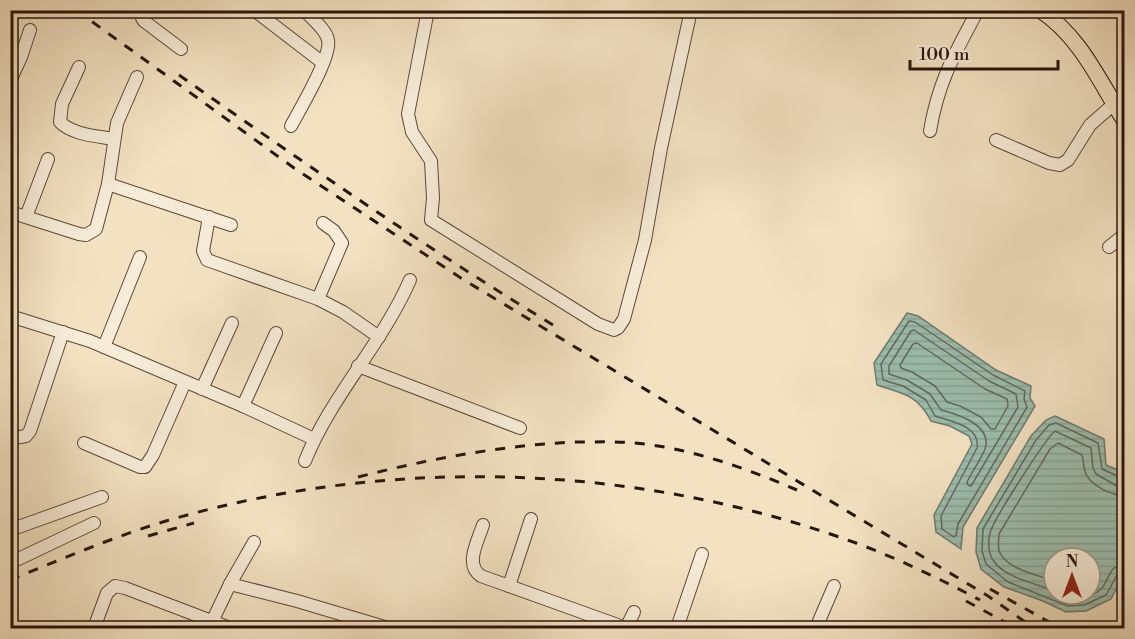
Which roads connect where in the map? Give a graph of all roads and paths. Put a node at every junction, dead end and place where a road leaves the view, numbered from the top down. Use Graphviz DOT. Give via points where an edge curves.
graph roads {
  1 [pos="142,10"];
  2 [pos="255,10"];
  3 [pos="304,10"];
  4 [pos="428,10"];
  5 [pos="691,10"];
  6 [pos="978,10"];
  7 [pos="1040,10"];
  8 [pos="30,30"];
  9 [pos="181,49"];
  10 [pos="323,63"];
  11 [pos="80,67"];
  12 [pos="137,77"];
  13 [pos="10,81"];
  14 [pos="1114,104"];
  15 [pos="1125,120"];
  16 [pos="291,126"];
  17 [pos="930,131"];
  18 [pos="114,139"];
  19 [pos="996,140"];
  20 [pos="48,159"];
  21 [pos="108,184"];
  22 [pos="10,212"];
  23 [pos="26,217"];
  24 [pos="209,217"];
  25 [pos="322,223"];
  26 [pos="231,225"];
  27 [pos="1125,235"];
  28 [pos="1109,248"];
  29 [pos="140,257"];
  30 [pos="410,280"];
  31 [pos="318,299"];
  32 [pos="10,316"];
  33 [pos="232,323"];
  34 [pos="63,332"];
  35 [pos="276,333"];
  36 [pos="379,337"];
  37 [pos="104,347"];
  38 [pos="358,366"];
  39 [pos="185,382"];
  40 [pos="202,389"];
  41 [pos="243,406"];
  42 [pos="520,428"];
  43 [pos="314,439"];
  44 [pos="84,442"];
  45 [pos="10,446"];
  46 [pos="305,461"];
  47 [pos="102,497"];
  48 [pos="531,519"];
  49 [pos="94,523"];
  50 [pos="483,525"];
  51 [pos="10,530"];
  52 [pos="254,542"];
  53 [pos="702,554"];
  54 [pos="10,562"];
  55 [pos="230,584"];
  56 [pos="509,586"];
  57 [pos="834,586"];
  58 [pos="634,612"];
  59 [pos="210,626"];
  60 [pos="94,628"];
  61 [pos="230,628"];
  62 [pos="388,628"];
  63 [pos="626,628"];
  64 [pos="677,628"];
  65 [pos="816,628"];
  1 -- 9 [label="street" via="144,21"];
  2 -- 10 [label="street"];
  3 -- 10 [label="street" via="328,40"];
  4 -- 5 [label="street" via="408,114 412,132 431,161 431,220 598,324 614,330 624,319 645,240"];
  6 -- 17 [label="street" via="942,80"];
  7 -- 14 [label="main road" via="1068,33 1083,52"];
  8 -- 13 [label="street"];
  10 -- 16 [label="street"];
  11 -- 18 [label="street" via="62,104 60,122 77,131"];
  12 -- 18 [label="street"];
  14 -- 15 [label="main road"];
  14 -- 19 [label="street" via="1090,125 1068,160 1060,165"];
  18 -- 21 [label="street"];
  20 -- 23 [label="street"];
  21 -- 23 [label="street" via="96,229 86,236"];
  21 -- 24 [label="street"];
  22 -- 23 [label="street"];
  24 -- 26 [label="street"];
  24 -- 31 [label="street" via="203,251 207,260"];
  25 -- 31 [label="street" via="342,243"];
  27 -- 28 [label="street"];
  29 -- 37 [label="street"];
  30 -- 36 [label="street"];
  31 -- 36 [label="street"];
  32 -- 34 [label="street"];
  33 -- 40 [label="street"];
  34 -- 37 [label="street"];
  34 -- 45 [label="street" via="30,430 26,436 14,438"];
  35 -- 41 [label="street"];
  36 -- 38 [label="street"];
  37 -- 39 [label="street"];
  38 -- 42 [label="street"];
  38 -- 43 [label="street"];
  39 -- 40 [label="street"];
  39 -- 44 [label="street" via="145,467"];
  40 -- 41 [label="street"];
  41 -- 43 [label="street"];
  43 -- 46 [label="street"];
  47 -- 51 [label="street"];
  48 -- 56 [label="street"];
  49 -- 54 [label="street"];
  50 -- 56 [label="street" via="472,566 481,576"];
  52 -- 55 [label="street"];
  53 -- 64 [label="street"];
  55 -- 59 [label="street"];
  55 -- 62 [label="street"];
  56 -- 63 [label="street"];
  57 -- 65 [label="street"];
  58 -- 63 [label="street"];
  59 -- 60 [label="street" via="115,586 107,593"];
  59 -- 61 [label="street"];
}
